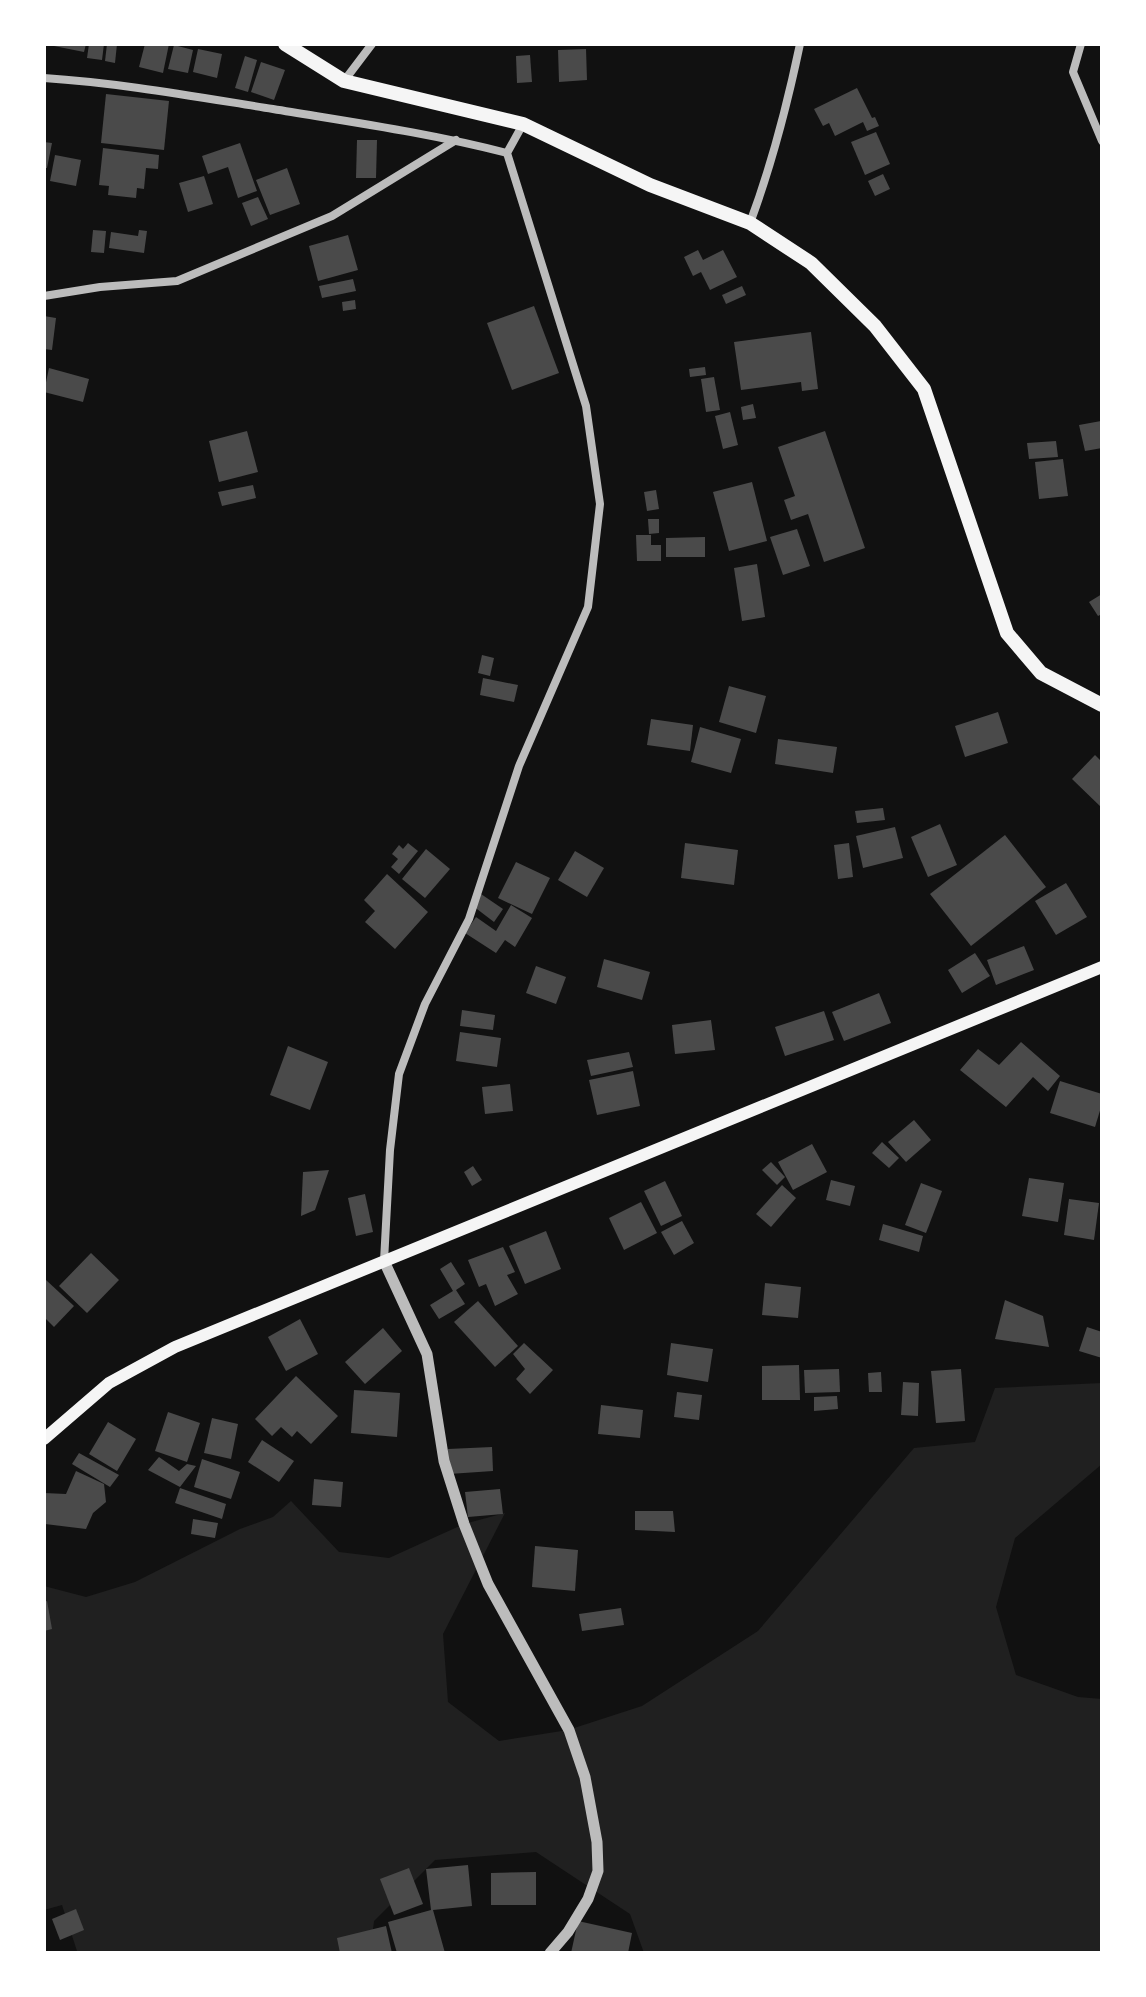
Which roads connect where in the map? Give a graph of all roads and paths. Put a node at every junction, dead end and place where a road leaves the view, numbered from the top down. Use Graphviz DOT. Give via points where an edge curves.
graph roads {
  1 [pos="285,44"];
  2 [pos="372,44"];
  3 [pos="800,44"];
  4 [pos="1081,44"];
  5 [pos="44,78"];
  6 [pos="344,81"];
  7 [pos="523,124"];
  8 [pos="456,140"];
  9 [pos="1102,141"];
  10 [pos="507,153"];
  11 [pos="750,223"];
  12 [pos="44,296"];
  13 [pos="1102,705"];
  14 [pos="1102,967"];
  15 [pos="384,1261"];
  16 [pos="44,1439"];
  17 [pos="550,1953"];
  1 -- 6 [label="highway"];
  2 -- 6 [label="street"];
  3 -- 11 [label="street" via="784,121"];
  4 -- 9 [label="street" via="1073,72"];
  5 -- 8 [label="street" via="103,82"];
  6 -- 7 [label="highway"];
  7 -- 10 [label="street"];
  7 -- 11 [label="highway" via="650,185"];
  8 -- 10 [label="street"];
  8 -- 12 [label="street" via="332,216 177,281"];
  10 -- 15 [label="street" via="586,406 600,504 588,607 519,766 469,919 425,1004 399,1074"];
  11 -- 13 [label="highway" via="811,263 875,326 924,389 1007,633 1041,673"];
  14 -- 15 [label="main road"];
  15 -- 16 [label="main road" via="142,1364 109,1383"];
  15 -- 17 [label="street" via="427,1354 444,1461 464,1524 488,1584 569,1730 585,1777 598,1871 588,1899"];
}
